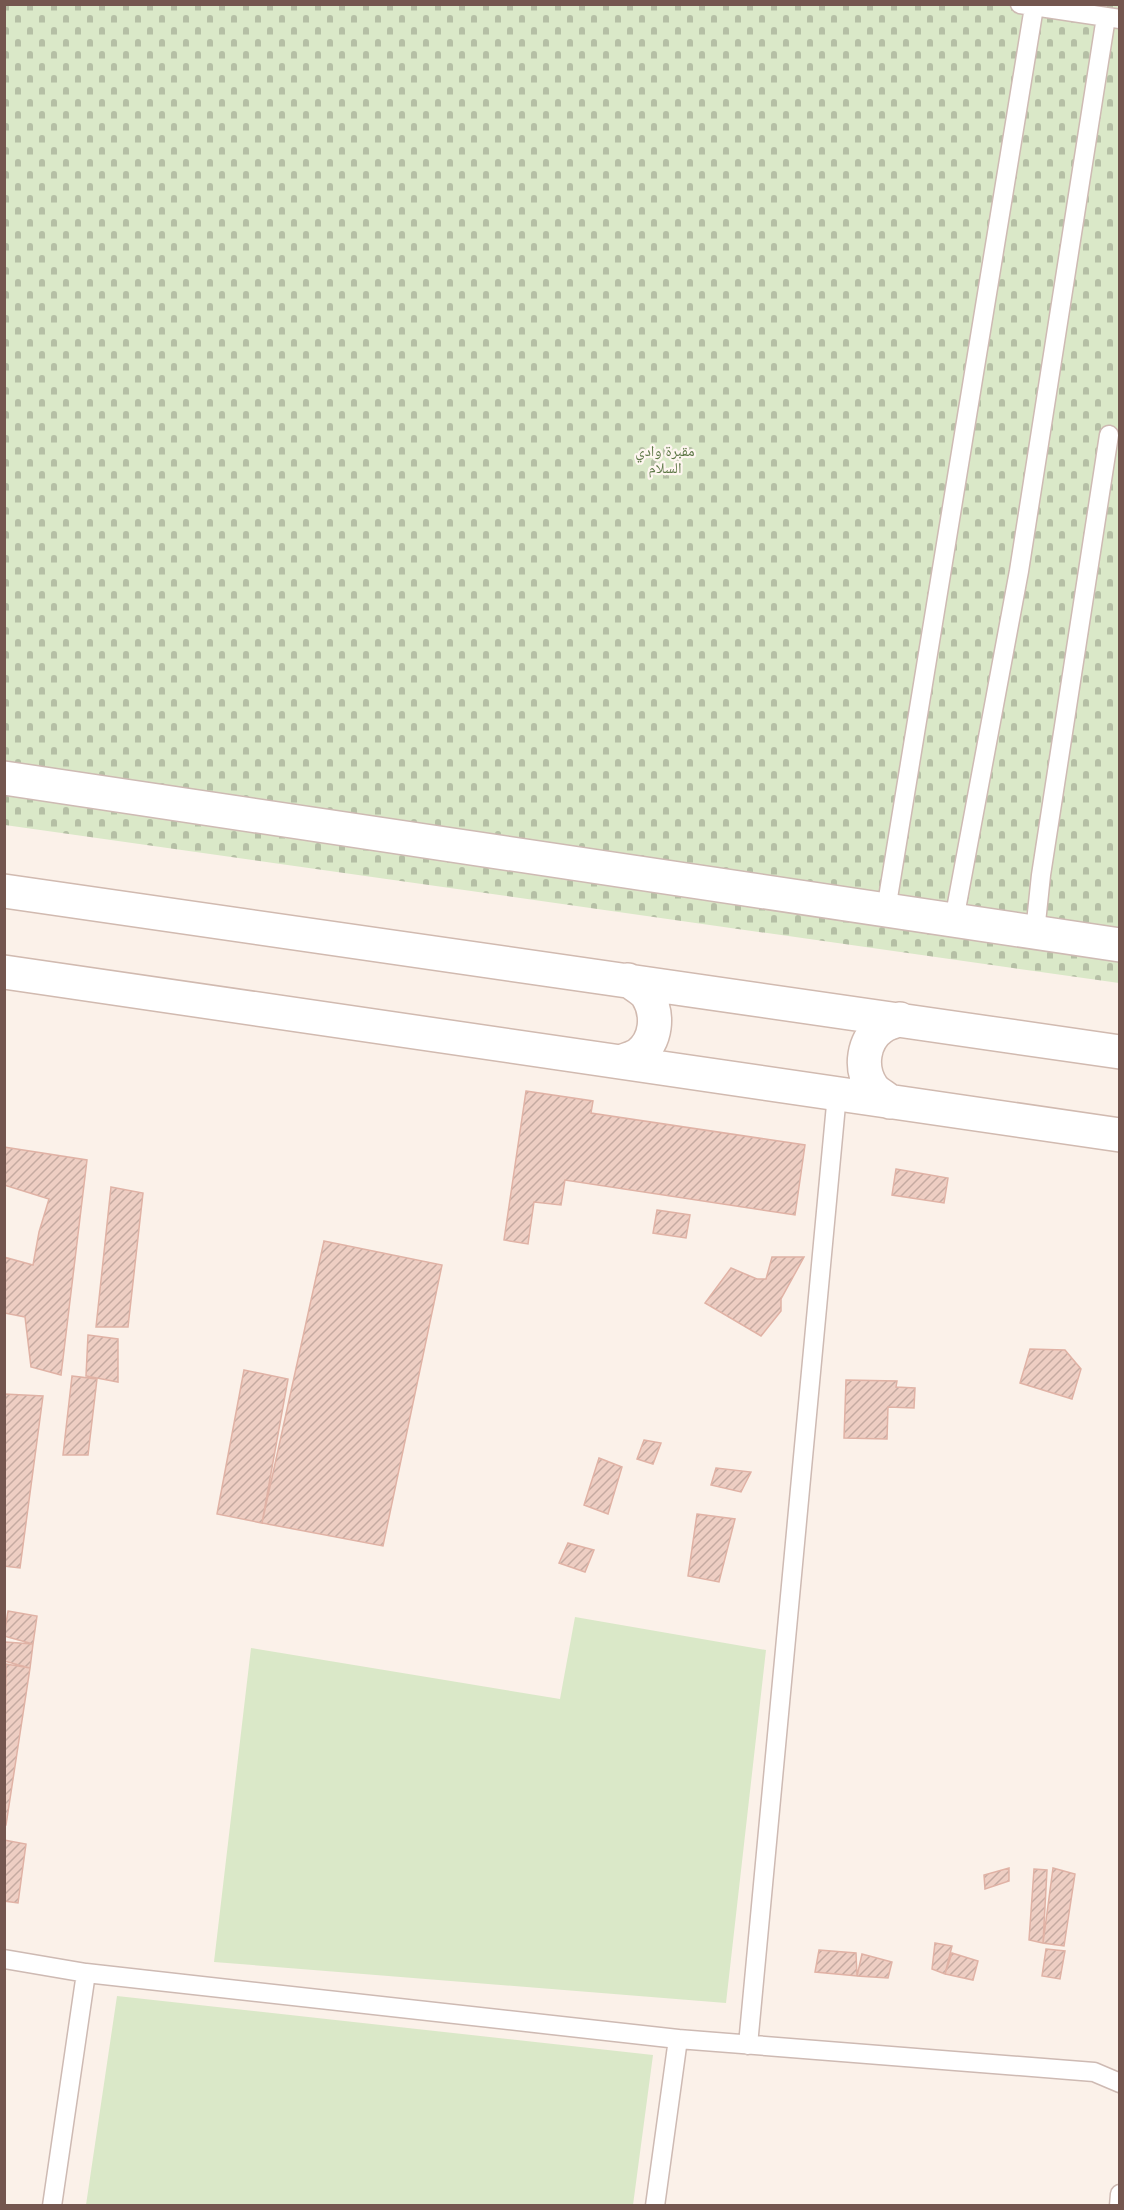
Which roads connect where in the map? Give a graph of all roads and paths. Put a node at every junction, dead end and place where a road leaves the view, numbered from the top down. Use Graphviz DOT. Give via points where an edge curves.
graph roads {
  1 [pos="1027,6"];
  2 [pos="1113,18"];
  3 [pos="1109,435"];
  4 [pos="4,778"];
  5 [pos="4,891"];
  6 [pos="886,910"];
  7 [pos="954,920"];
  8 [pos="1035,932"];
  9 [pos="1119,945"];
  10 [pos="4,972"];
  11 [pos="628,980"];
  12 [pos="900,1019"];
  13 [pos="1119,1052"];
  14 [pos="620,1062"];
  15 [pos="837,1094"];
  16 [pos="890,1102"];
  17 [pos="1119,1135"];
  18 [pos="4,1959"];
  19 [pos="86,1973"];
  20 [pos="678,2039"];
  21 [pos="748,2045"];
  22 [pos="1119,2083"];
  23 [pos="1119,2194"];
  24 [pos="52,2205"];
  25 [pos="655,2205"];
  26 [pos="1119,2205"];
  1 -- 2 [label="lane"];
  1 -- 6 [label="lane"];
  2 -- 7 [label="lane" via="1019,571"];
  3 -- 8 [label="lane"];
  4 -- 6 [label="main road"];
  5 -- 11 [label="main road"];
  6 -- 7 [label="main road"];
  7 -- 8 [label="main road"];
  8 -- 9 [label="main road"];
  10 -- 14 [label="main road"];
  11 -- 12 [label="main road"];
  11 -- 14 [label="main road" via="646,993 654,1008 655,1026 650,1042 638,1055"];
  12 -- 13 [label="main road"];
  12 -- 16 [label="main road" via="882,1026 870,1039 864,1055 865,1072 872,1088"];
  14 -- 15 [label="main road"];
  15 -- 16 [label="main road"];
  15 -- 21 [label="lane"];
  16 -- 17 [label="main road"];
  18 -- 19 [label="lane"];
  19 -- 20 [label="lane"];
  19 -- 24 [label="lane"];
  20 -- 21 [label="lane"];
  20 -- 25 [label="lane"];
  21 -- 22 [label="lane" via="1094,2072"];
  23 -- 26 [label="lane"];
}
